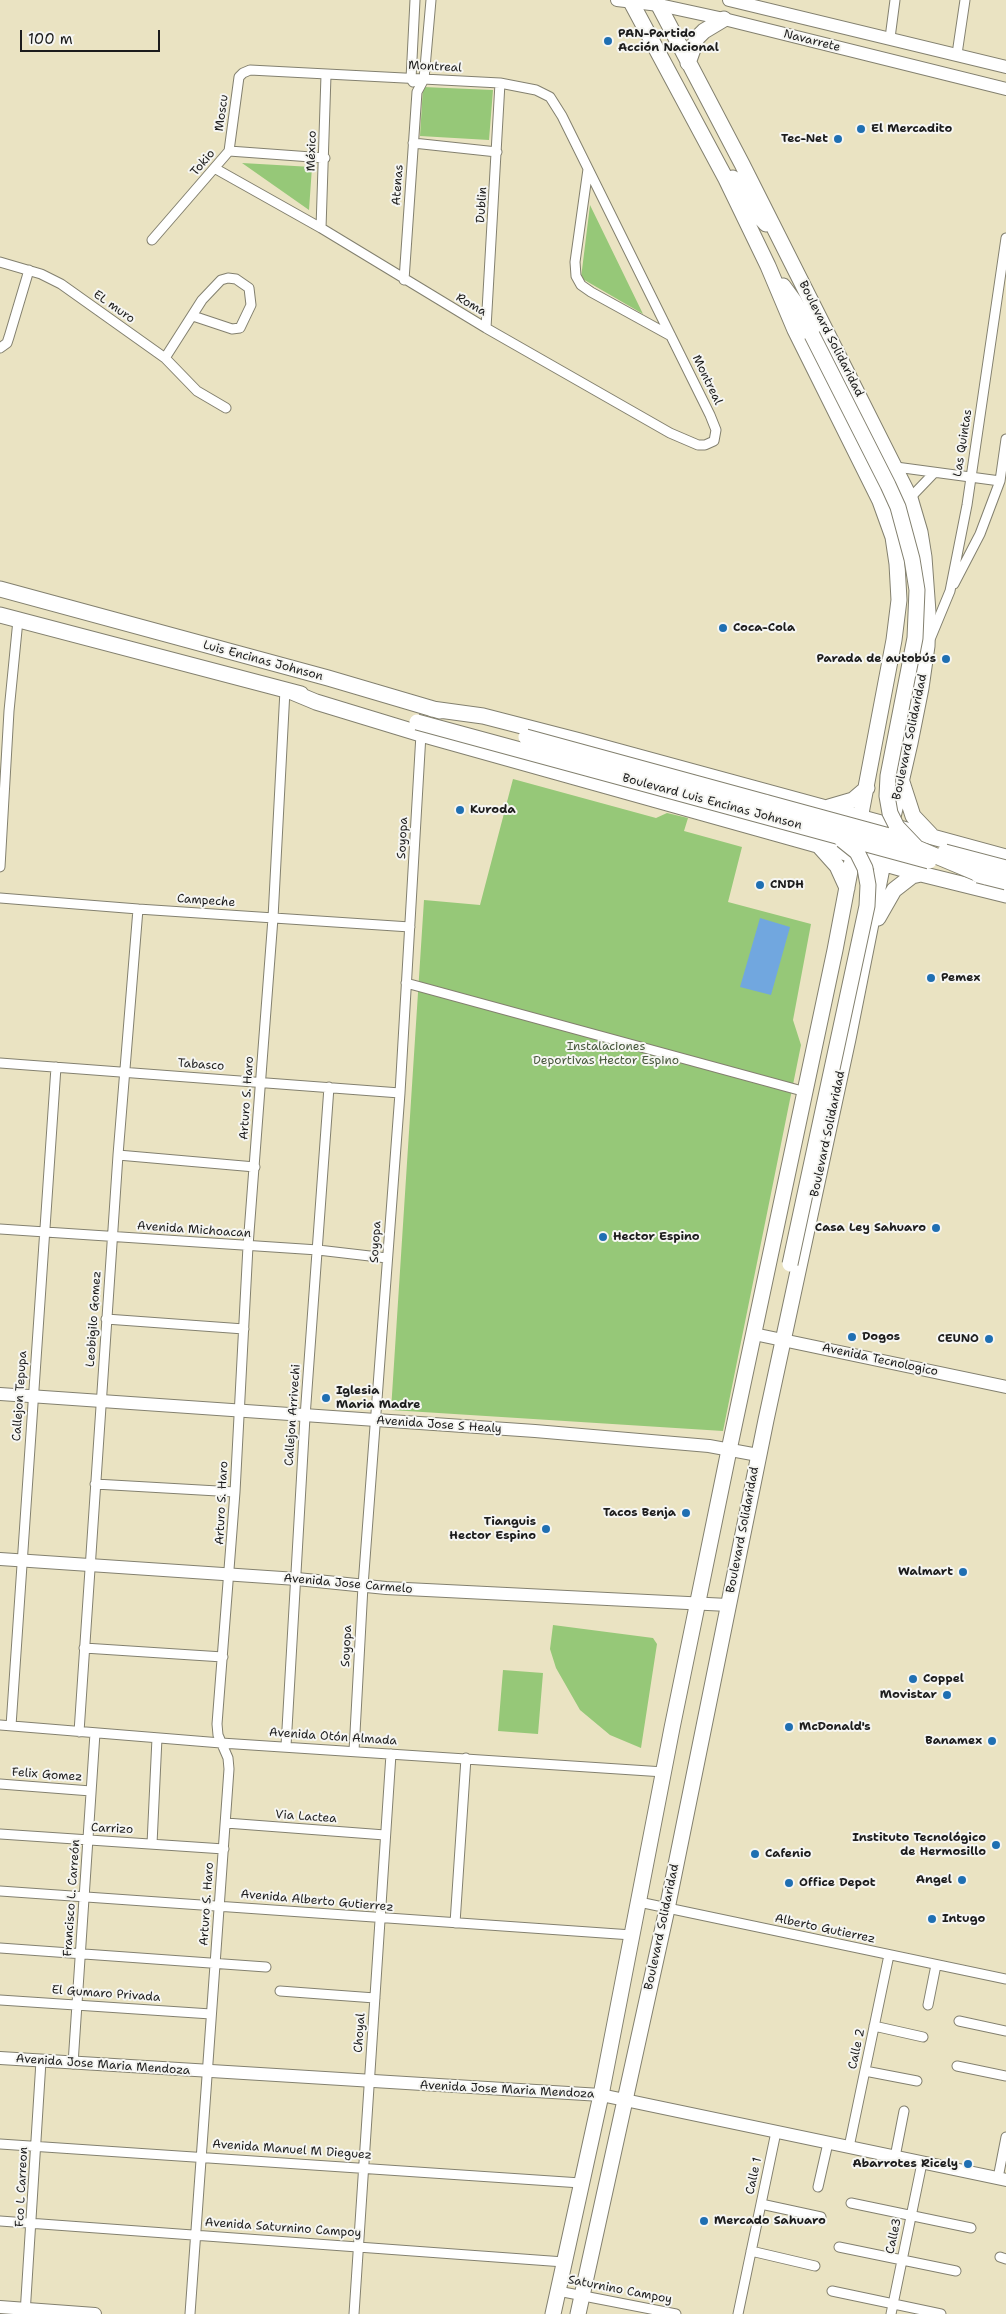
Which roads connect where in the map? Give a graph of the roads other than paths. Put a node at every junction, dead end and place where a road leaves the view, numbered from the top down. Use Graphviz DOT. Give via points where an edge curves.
graph roads {
  1 [pos="415,0"];
  2 [pos="431,0"];
  3 [pos="626,0"];
  4 [pos="729,0"];
  5 [pos="895,0"];
  6 [pos="965,0"];
  7 [pos="658,3"];
  8 [pos="724,19"];
  9 [pos="816,21"];
  10 [pos="890,38"];
  11 [pos="812,41"];
  12 [pos="957,54"];
  13 [pos="688,63"];
  14 [pos="1006,67"];
  15 [pos="326,75"];
  16 [pos="240,77"];
  17 [pos="412,79"];
  18 [pos="424,79"];
  19 [pos="500,84"];
  20 [pos="1006,89"];
  21 [pos="417,92"];
  22 [pos="413,143"];
  23 [pos="229,151"];
  24 [pos="497,152"];
  25 [pos="325,158"];
  26 [pos="588,168"];
  27 [pos="216,169"];
  28 [pos="726,179"];
  29 [pos="321,228"];
  30 [pos="777,233"];
  31 [pos="1006,238"];
  32 [pos="152,240"];
  33 [pos="0,262"];
  34 [pos="768,266"];
  35 [pos="29,270"];
  36 [pos="404,280"];
  37 [pos="193,316"];
  38 [pos="486,328"];
  39 [pos="671,336"];
  40 [pos="0,348"];
  41 [pos="165,358"];
  42 [pos="226,408"];
  43 [pos="716,436"];
  44 [pos="1006,439"];
  45 [pos="896,468"];
  46 [pos="934,473"];
  47 [pos="971,476"];
  48 [pos="1000,481"];
  49 [pos="910,498"];
  50 [pos="0,589"];
  51 [pos="950,591"];
  52 [pos="0,615"];
  53 [pos="18,620"];
  54 [pos="927,646"];
  55 [pos="288,691"];
  56 [pos="882,702"];
  57 [pos="917,708"];
  58 [pos="432,709"];
  59 [pos="419,728"];
  60 [pos="526,737"];
  61 [pos="901,778"];
  62 [pos="867,788"];
  63 [pos="765,802"];
  64 [pos="826,807"];
  65 [pos="861,817"];
  66 [pos="1,819"];
  67 [pos="891,825"];
  68 [pos="934,838"];
  69 [pos="816,845"];
  70 [pos="854,856"];
  71 [pos="1006,858"];
  72 [pos="883,864"];
  73 [pos="0,867"];
  74 [pos="1006,868"];
  75 [pos="921,874"];
  76 [pos="986,877"];
  77 [pos="1006,882"];
  78 [pos="847,888"];
  79 [pos="1006,895"];
  80 [pos="0,898"];
  81 [pos="138,909"];
  82 [pos="273,918"];
  83 [pos="410,927"];
  84 [pos="868,940"];
  85 [pos="406,983"];
  86 [pos="0,1063"];
  87 [pos="56,1068"];
  88 [pos="126,1073"];
  89 [pos="260,1082"];
  90 [pos="329,1087"];
  91 [pos="806,1092"];
  92 [pos="400,1093"];
  93 [pos="118,1155"];
  94 [pos="254,1167"];
  95 [pos="0,1229"];
  96 [pos="44,1232"];
  97 [pos="112,1237"];
  98 [pos="248,1246"];
  99 [pos="318,1250"];
  100 [pos="387,1258"];
  101 [pos="792,1302"];
  102 [pos="106,1319"];
  103 [pos="244,1329"];
  104 [pos="754,1334"];
  105 [pos="783,1340"];
  106 [pos="1006,1386"];
  107 [pos="0,1394"];
  108 [pos="32,1397"];
  109 [pos="100,1401"];
  110 [pos="239,1412"];
  111 [pos="305,1417"];
  112 [pos="376,1421"];
  113 [pos="729,1450"];
  114 [pos="758,1455"];
  115 [pos="95,1484"];
  116 [pos="235,1492"];
  117 [pos="0,1559"];
  118 [pos="21,1560"];
  119 [pos="91,1565"];
  120 [pos="230,1574"];
  121 [pos="297,1579"];
  122 [pos="363,1586"];
  123 [pos="697,1603"];
  124 [pos="728,1605"];
  125 [pos="84,1648"];
  126 [pos="223,1657"];
  127 [pos="0,1725"];
  128 [pos="11,1726"];
  129 [pos="80,1732"];
  130 [pos="95,1733"];
  131 [pos="158,1738"];
  132 [pos="221,1743"];
  133 [pos="286,1746"];
  134 [pos="354,1751"];
  135 [pos="391,1754"];
  136 [pos="466,1758"];
  137 [pos="664,1772"];
  138 [pos="0,1784"];
  139 [pos="91,1791"];
  140 [pos="226,1823"];
  141 [pos="0,1834"];
  142 [pos="385,1835"];
  143 [pos="88,1840"];
  144 [pos="152,1844"];
  145 [pos="224,1849"];
  146 [pos="0,1891"];
  147 [pos="84,1897"];
  148 [pos="640,1902"];
  149 [pos="220,1905"];
  150 [pos="667,1909"];
  151 [pos="380,1918"];
  152 [pos="456,1923"];
  153 [pos="632,1935"];
  154 [pos="0,1948"];
  155 [pos="80,1953"];
  156 [pos="889,1955"];
  157 [pos="215,1963"];
  158 [pos="936,1965"];
  159 [pos="266,1967"];
  160 [pos="1006,1979"];
  161 [pos="280,1991"];
  162 [pos="375,1998"];
  163 [pos="0,2000"];
  164 [pos="76,2004"];
  165 [pos="928,2005"];
  166 [pos="211,2014"];
  167 [pos="960,2022"];
  168 [pos="874,2026"];
  169 [pos="1006,2031"];
  170 [pos="923,2037"];
  171 [pos="0,2058"];
  172 [pos="41,2061"];
  173 [pos="73,2064"];
  174 [pos="957,2066"];
  175 [pos="865,2071"];
  176 [pos="206,2072"];
  177 [pos="1006,2076"];
  178 [pos="917,2081"];
  179 [pos="369,2082"];
  180 [pos="601,2096"];
  181 [pos="626,2100"];
  182 [pos="904,2111"];
  183 [pos="776,2132"];
  184 [pos="1006,2137"];
  185 [pos="828,2143"];
  186 [pos="0,2144"];
  187 [pos="36,2147"];
  188 [pos="849,2147"];
  189 [pos="201,2156"];
  190 [pos="895,2157"];
  191 [pos="922,2162"];
  192 [pos="363,2168"];
  193 [pos="1002,2179"];
  194 [pos="581,2183"];
  195 [pos="818,2187"];
  196 [pos="851,2203"];
  197 [pos="761,2204"];
  198 [pos="911,2216"];
  199 [pos="821,2217"];
  200 [pos="0,2222"];
  201 [pos="32,2224"];
  202 [pos="971,2228"];
  203 [pos="195,2234"];
  204 [pos="357,2246"];
  205 [pos="839,2247"];
  206 [pos="751,2251"];
  207 [pos="902,2260"];
  208 [pos="564,2262"];
  209 [pos="815,2266"];
  210 [pos="956,2271"];
  211 [pos="558,2290"];
  212 [pos="832,2291"];
  213 [pos="582,2296"];
  214 [pos="893,2304"];
  215 [pos="0,2307"];
  216 [pos="25,2311"];
  217 [pos="95,2314"];
  218 [pos="190,2314"];
  219 [pos="354,2314"];
  220 [pos="553,2314"];
  221 [pos="578,2314"];
  222 [pos="676,2314"];
  223 [pos="738,2314"];
  224 [pos="891,2314"];
  225 [pos="941,2314"];
  1 -- 17 [label="street, Atenas"];
  2 -- 18 [label="street, Atenas"];
  3 -- 7 [label="street, Navarrete"];
  3 -- 28 [label="main road, Boulevard Solidaridad"];
  4 -- 9 [label="street, Navarrete"];
  5 -- 10 [label="street"];
  6 -- 12 [label="street"];
  7 -- 8 [label="street, Navarrete"];
  7 -- 13 [label="main road, Boulevard Solidaridad"];
  8 -- 11 [label="street, Navarrete"];
  8 -- 13 [label="main road" via="698,38"];
  9 -- 10 [label="street, Navarrete"];
  9 -- 11 [label="street"];
  10 -- 12 [label="street, Navarrete"];
  11 -- 20 [label="street, Navarrete"];
  12 -- 14 [label="street, Navarrete"];
  13 -- 30 [label="main road, Boulevard Solidaridad"];
  15 -- 16 [label="street, Montreal" via="250,70"];
  15 -- 17 [label="street, Montreal"];
  15 -- 25 [label="street, México"];
  16 -- 23 [label="street, Moscu"];
  17 -- 18 [label="street, Montreal"];
  17 -- 21 [label="street, Atenas"];
  18 -- 19 [label="street, Montreal"];
  18 -- 21 [label="street, Atenas"];
  19 -- 24 [label="street, Dublin"];
  19 -- 26 [label="street, Montreal" via="536,90 550,97"];
  21 -- 22 [label="street, Atenas"];
  22 -- 24 [label="street"];
  22 -- 36 [label="street, Atenas"];
  23 -- 25 [label="street, Tokio"];
  23 -- 27 [label="street, Tokio"];
  24 -- 38 [label="street, Dublin"];
  25 -- 29 [label="street, México"];
  26 -- 39 [label="street, Montreal"];
  26 -- 39 [label="street" via="575,262 576,276 590,292"];
  27 -- 29 [label="street, Roma"];
  27 -- 32 [label="street, Tokio"];
  28 -- 30 [label="main road" via="735,179 761,219"];
  28 -- 34 [label="main road, Boulevard Solidaridad"];
  29 -- 36 [label="street, Roma"];
  30 -- 45 [label="main road, Boulevard Solidaridad"];
  31 -- 47 [label="street, Las Quintas"];
  33 -- 35 [label="street, EL muro"];
  34 -- 56 [label="main road, Boulevard Solidaridad" via="795,330 880,501 893,537 899,600"];
  34 -- 76 [label="main road, bridge" via="794,301 888,485 898,507 912,559 917,590 915,638 888,776 890,813 897,827 917,848"];
  35 -- 40 [label="street" via="7,344"];
  35 -- 41 [label="street, EL muro" via="61,284"];
  36 -- 38 [label="street, Roma"];
  37 -- 37 [label="street" via="202,300 221,280 236,279 249,288 251,304 240,328 232,329"];
  37 -- 41 [label="street"];
  38 -- 43 [label="street, Roma" via="688,442 705,445"];
  39 -- 43 [label="street, Montreal" via="710,415"];
  41 -- 42 [label="street, EL muro" via="197,391"];
  44 -- 48 [label="street"];
  45 -- 46 [label="street"];
  45 -- 49 [label="main road, Boulevard Solidaridad"];
  46 -- 47 [label="street"];
  46 -- 49 [label="street"];
  47 -- 48 [label="street"];
  47 -- 51 [label="street, Las Quintas"];
  48 -- 51 [label="street" via="980,534"];
  49 -- 54 [label="main road, Boulevard Solidaridad" via="924,557"];
  50 -- 58 [label="main road, Luis Encinas Johnson"];
  51 -- 54 [label="street, Las Quintas"];
  52 -- 53 [label="main road, Luis Encinas Johnson"];
  53 -- 55 [label="main road, Luis Encinas Johnson"];
  53 -- 66 [label="street"];
  54 -- 57 [label="main road, Boulevard Solidaridad"];
  55 -- 59 [label="main road, Luis Encinas Johnson" via="335,700"];
  55 -- 82 [label="street, Arturo S. Haro"];
  56 -- 57 [label="main road" via="900,710"];
  56 -- 62 [label="main road, Boulevard Solidaridad"];
  57 -- 61 [label="main road, Boulevard Solidaridad"];
  58 -- 60 [label="main road, Luis Encinas Johnson"];
  58 -- 64 [label="main road" via="507,722"];
  59 -- 69 [label="main road"];
  59 -- 76 [label="main road, Boulevard Luis Encinas Johnson, bridge"];
  59 -- 83 [label="street, Soyopa"];
  60 -- 63 [label="main road, Boulevard Luis Encinas Johnson, bridge"];
  61 -- 67 [label="main road, Boulevard Solidaridad"];
  61 -- 68 [label="main road" via="913,816"];
  62 -- 64 [label="main road" via="844,804"];
  62 -- 65 [label="main road, Boulevard Solidaridad"];
  63 -- 74 [label="main road, Boulevard Luis Encinas Johnson, bridge"];
  63 -- 101 [label="main road, bridge" via="843,840 857,852 865,868 868,885 867,906 790,1264 788,1280"];
  64 -- 65 [label="main road"];
  65 -- 67 [label="main road"];
  65 -- 70 [label="main road, Boulevard Solidaridad"];
  66 -- 73 [label="street"];
  67 -- 68 [label="main road"];
  67 -- 72 [label="main road, Boulevard Solidaridad"];
  68 -- 71 [label="main road"];
  69 -- 70 [label="main road"];
  69 -- 78 [label="main road" via="831,857"];
  70 -- 72 [label="main road"];
  70 -- 78 [label="main road, Boulevard Solidaridad"];
  72 -- 75 [label="main road"];
  72 -- 84 [label="main road, Boulevard Solidaridad"];
  75 -- 79 [label="main road"];
  75 -- 84 [label="main road" via="912,876 894,890"];
  76 -- 77 [label="main road, Boulevard Luis Encinas Johnson, bridge"];
  78 -- 91 [label="main road, Boulevard Solidaridad"];
  80 -- 81 [label="street, Campeche"];
  81 -- 82 [label="street, Campeche"];
  81 -- 88 [label="street, Leobigilo Gomez"];
  82 -- 83 [label="street, Campeche"];
  82 -- 89 [label="street, Arturo S. Haro"];
  83 -- 85 [label="street, Soyopa"];
  84 -- 101 [label="main road, Boulevard Solidaridad"];
  85 -- 91 [label="street"];
  85 -- 92 [label="street, Soyopa"];
  86 -- 87 [label="street, Tabasco"];
  87 -- 88 [label="street, Tabasco"];
  87 -- 96 [label="street, Callejon Tepupa"];
  88 -- 89 [label="street, Tabasco"];
  88 -- 93 [label="street, Leobigilo Gomez"];
  89 -- 90 [label="street, Tabasco"];
  89 -- 94 [label="street, Arturo S. Haro"];
  90 -- 92 [label="street, Tabasco"];
  90 -- 99 [label="street, Callejon Arrivechi"];
  91 -- 104 [label="main road, Boulevard Solidaridad"];
  92 -- 100 [label="street, Soyopa"];
  93 -- 94 [label="street"];
  93 -- 97 [label="street, Leobigilo Gomez"];
  94 -- 98 [label="street, Arturo S. Haro"];
  95 -- 96 [label="street, Avenida Michoacan"];
  96 -- 97 [label="street, Avenida Michoacan"];
  96 -- 108 [label="street, Callejon Tepupa"];
  97 -- 98 [label="street, Avenida Michoacan"];
  97 -- 102 [label="street, Leobigilo Gomez"];
  98 -- 99 [label="street, Avenida Michoacan"];
  98 -- 103 [label="street, Arturo S. Haro"];
  99 -- 100 [label="street, Avenida Michoacan"];
  99 -- 111 [label="street, Callejon Arrivechi"];
  100 -- 112 [label="street, Soyopa"];
  101 -- 105 [label="main road, Boulevard Solidaridad"];
  102 -- 103 [label="street"];
  102 -- 109 [label="street, Leobigilo Gomez"];
  103 -- 110 [label="street, Arturo S. Haro"];
  104 -- 105 [label="street, Avenida Tecnologico"];
  104 -- 113 [label="main road, Boulevard Solidaridad"];
  105 -- 106 [label="street, Avenida Tecnologico"];
  105 -- 114 [label="main road, Boulevard Solidaridad"];
  107 -- 108 [label="street, Avenida Jose S Healy"];
  108 -- 109 [label="street, Avenida Jose S Healy"];
  108 -- 118 [label="street, Callejon Tepupa"];
  109 -- 110 [label="street, Avenida Jose S Healy"];
  109 -- 115 [label="street, Leobigilo Gomez"];
  110 -- 111 [label="street, Avenida Jose S Healy"];
  110 -- 116 [label="street, Arturo S. Haro"];
  111 -- 112 [label="street, Avenida Jose S Healy"];
  111 -- 121 [label="street, Callejon Arrivechi"];
  112 -- 113 [label="street, Avenida Jose S Healy" via="535,1431"];
  112 -- 122 [label="street, Soyopa"];
  113 -- 114 [label="street, Avenida Jose S Healy"];
  113 -- 123 [label="main road, Boulevard Solidaridad"];
  114 -- 124 [label="main road, Boulevard Solidaridad"];
  115 -- 116 [label="street"];
  115 -- 119 [label="street, Leobigilo Gomez"];
  116 -- 120 [label="street, Arturo S. Haro"];
  117 -- 118 [label="street, Avenida Jose Carmelo"];
  118 -- 119 [label="street, Avenida Jose Carmelo"];
  118 -- 128 [label="street, Callejon Tepupa"];
  119 -- 120 [label="street, Avenida Jose Carmelo"];
  119 -- 125 [label="street, Leobigilo Gomez"];
  120 -- 121 [label="street, Avenida Jose Carmelo"];
  120 -- 126 [label="street, Arturo S. Haro"];
  121 -- 122 [label="street, Avenida Jose Carmelo"];
  121 -- 133 [label="street, Callejon Arrivechi"];
  122 -- 123 [label="street, Avenida Jose Carmelo"];
  122 -- 134 [label="street, Soyopa"];
  123 -- 124 [label="street, Avenida Jose Carmelo"];
  123 -- 137 [label="main road, Boulevard Solidaridad"];
  124 -- 150 [label="main road, Boulevard Solidaridad"];
  125 -- 126 [label="street"];
  125 -- 129 [label="street, Leobigilo Gomez"];
  126 -- 132 [label="street, Arturo S. Haro" via="217,1724"];
  127 -- 128 [label="street, Avenida Otón Almada"];
  128 -- 129 [label="street, Avenida Otón Almada"];
  129 -- 130 [label="street, Avenida Otón Almada"];
  130 -- 131 [label="street, Avenida Otón Almada"];
  130 -- 139 [label="street, Francisco L. Carreón"];
  131 -- 132 [label="street, Avenida Otón Almada"];
  131 -- 144 [label="street"];
  132 -- 133 [label="street, Avenida Otón Almada"];
  132 -- 140 [label="street, Arturo S. Haro" via="228,1758"];
  133 -- 134 [label="street, Avenida Otón Almada"];
  134 -- 135 [label="street, Avenida Otón Almada"];
  135 -- 136 [label="street, Avenida Otón Almada"];
  135 -- 142 [label="street, Choyal"];
  136 -- 137 [label="street, Avenida Otón Almada"];
  136 -- 152 [label="street"];
  137 -- 148 [label="main road, Boulevard Solidaridad"];
  138 -- 139 [label="street, Felix Gomez"];
  139 -- 143 [label="street, Francisco L. Carreón"];
  140 -- 142 [label="street, Via Lactea"];
  140 -- 145 [label="street, Arturo S. Haro"];
  141 -- 143 [label="street, Carrizo"];
  142 -- 151 [label="street, Choyal"];
  143 -- 144 [label="street, Carrizo"];
  143 -- 147 [label="street, Francisco L. Carreón"];
  144 -- 145 [label="street, Carrizo"];
  145 -- 149 [label="street, Arturo S. Haro"];
  146 -- 147 [label="street, Avenida Alberto Gutierrez"];
  147 -- 149 [label="street, Avenida Alberto Gutierrez"];
  147 -- 155 [label="street, Francisco L. Carreón"];
  148 -- 150 [label="street, Alberto Gutierrez"];
  148 -- 153 [label="main road, Boulevard Solidaridad"];
  149 -- 151 [label="street, Avenida Alberto Gutierrez"];
  149 -- 157 [label="street, Arturo S. Haro"];
  150 -- 156 [label="street, Alberto Gutierrez"];
  150 -- 181 [label="main road, Boulevard Solidaridad"];
  151 -- 152 [label="street, Avenida Alberto Gutierrez"];
  151 -- 162 [label="street, Choyal"];
  152 -- 153 [label="street, Avenida Alberto Gutierrez"];
  153 -- 180 [label="main road, Boulevard Solidaridad"];
  154 -- 155 [label="street"];
  155 -- 157 [label="street"];
  155 -- 164 [label="street, Francisco L. Carreón"];
  156 -- 158 [label="street, Alberto Gutierrez"];
  156 -- 168 [label="street, Calle 2"];
  157 -- 159 [label="street"];
  157 -- 166 [label="street, Arturo S. Haro"];
  158 -- 160 [label="street, Alberto Gutierrez"];
  158 -- 165 [label="street"];
  161 -- 162 [label="street"];
  162 -- 179 [label="street, Choyal"];
  163 -- 164 [label="street, El Gumaro Privada"];
  164 -- 166 [label="street, El Gumaro Privada"];
  164 -- 173 [label="street, Francisco L. Carreón"];
  166 -- 176 [label="street, Arturo S. Haro"];
  167 -- 169 [label="street"];
  168 -- 170 [label="street"];
  168 -- 175 [label="street, Calle 2"];
  171 -- 172 [label="street, Avenida Jose Maria Mendoza"];
  172 -- 173 [label="street, Avenida Jose Maria Mendoza"];
  172 -- 187 [label="street, Fco L Carreon"];
  173 -- 176 [label="street, Avenida Jose Maria Mendoza"];
  174 -- 177 [label="street"];
  175 -- 178 [label="street"];
  175 -- 188 [label="street, Calle 2"];
  176 -- 179 [label="street, Avenida Jose Maria Mendoza"];
  176 -- 189 [label="street, Arturo S. Haro"];
  179 -- 180 [label="street, Avenida Jose Maria Mendoza"];
  179 -- 192 [label="street, Choyal"];
  180 -- 181 [label="street, Avenida Jose Maria Mendoza"];
  180 -- 194 [label="main road, Boulevard Solidaridad"];
  181 -- 183 [label="street, Avenida Jose Maria Mendoza"];
  181 -- 213 [label="main road, Boulevard Solidaridad"];
  182 -- 190 [label="street"];
  183 -- 185 [label="street, Avenida Jose Maria Mendoza"];
  183 -- 197 [label="street, Calle 1"];
  184 -- 193 [label="street"];
  185 -- 188 [label="street, Avenida Jose Maria Mendoza"];
  185 -- 195 [label="street"];
  186 -- 187 [label="street, Avenida Manuel M Dieguez"];
  187 -- 189 [label="street, Avenida Manuel M Dieguez"];
  187 -- 201 [label="street, Fco L Carreon"];
  188 -- 190 [label="street, Avenida Jose Maria Mendoza"];
  189 -- 192 [label="street, Avenida Manuel M Dieguez"];
  189 -- 203 [label="street, Arturo S. Haro"];
  190 -- 191 [label="street, Avenida Jose Maria Mendoza"];
  191 -- 193 [label="street, Avenida Jose Maria Mendoza"];
  191 -- 198 [label="street, Calle3"];
  192 -- 194 [label="street, Avenida Manuel M Dieguez"];
  192 -- 204 [label="street, Choyal"];
  194 -- 208 [label="main road, Boulevard Solidaridad"];
  196 -- 198 [label="street"];
  197 -- 199 [label="street"];
  197 -- 206 [label="street, Calle 1"];
  198 -- 202 [label="street"];
  198 -- 207 [label="street, Calle3"];
  200 -- 201 [label="street, Avenida Saturnino Campoy"];
  201 -- 203 [label="street, Avenida Saturnino Campoy"];
  201 -- 216 [label="street, Fco L Carreon"];
  203 -- 204 [label="street, Avenida Saturnino Campoy"];
  203 -- 218 [label="street, Arturo S. Haro"];
  204 -- 208 [label="street, Avenida Saturnino Campoy"];
  204 -- 219 [label="street, Choyal"];
  205 -- 207 [label="street"];
  206 -- 209 [label="street"];
  206 -- 223 [label="street, Calle 1"];
  207 -- 210 [label="street"];
  207 -- 214 [label="street, Calle3"];
  208 -- 211 [label="main road, Boulevard Solidaridad"];
  211 -- 213 [label="street, Saturnino Campoy"];
  211 -- 220 [label="main road, Boulevard Solidaridad"];
  212 -- 214 [label="street"];
  213 -- 221 [label="main road, Boulevard Solidaridad"];
  213 -- 222 [label="street, Saturnino Campoy"];
  214 -- 224 [label="street, Calle3"];
  214 -- 225 [label="street"];
  215 -- 216 [label="street"];
  216 -- 217 [label="street"];
}
